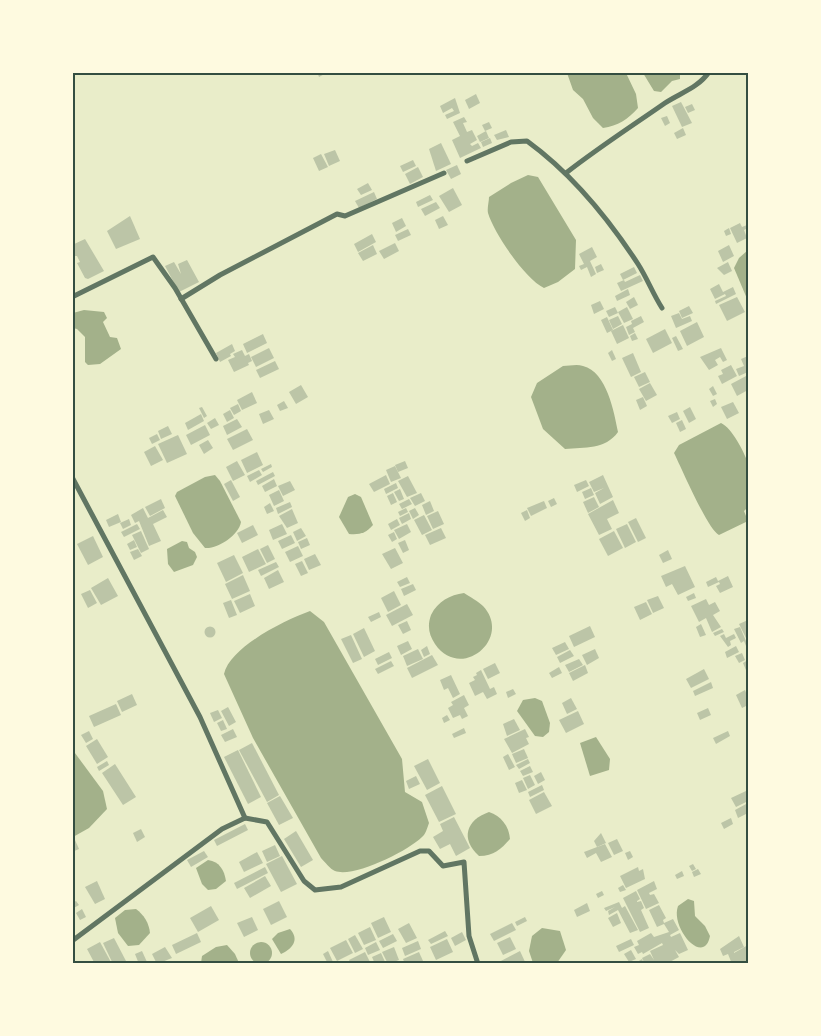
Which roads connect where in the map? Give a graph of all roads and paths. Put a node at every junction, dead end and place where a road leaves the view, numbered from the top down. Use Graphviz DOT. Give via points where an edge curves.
graph roads {
  1 [pos="709,72"];
  2 [pos="466,161"];
  3 [pos="444,173"];
  4 [pos="566,173"];
  5 [pos="72,297"];
  6 [pos="181,299"];
  7 [pos="662,308"];
  8 [pos="216,359"];
  9 [pos="72,477"];
  10 [pos="245,818"];
  11 [pos="72,941"];
  12 [pos="478,964"];
  1 -- 4 [label="street" via="702,82 591,153"];
  2 -- 4 [label="street" via="511,142 527,140"];
  3 -- 6 [label="street" via="345,216 337,214 220,274"];
  4 -- 7 [label="street" via="621,239"];
  5 -- 6 [label="street" via="153,257"];
  6 -- 8 [label="street"];
  9 -- 10 [label="street" via="200,717"];
  10 -- 11 [label="street" via="222,829"];
  10 -- 12 [label="street" via="267,822 304,880 315,890 341,887 420,851 429,851 443,866 464,862 469,936"];
}
